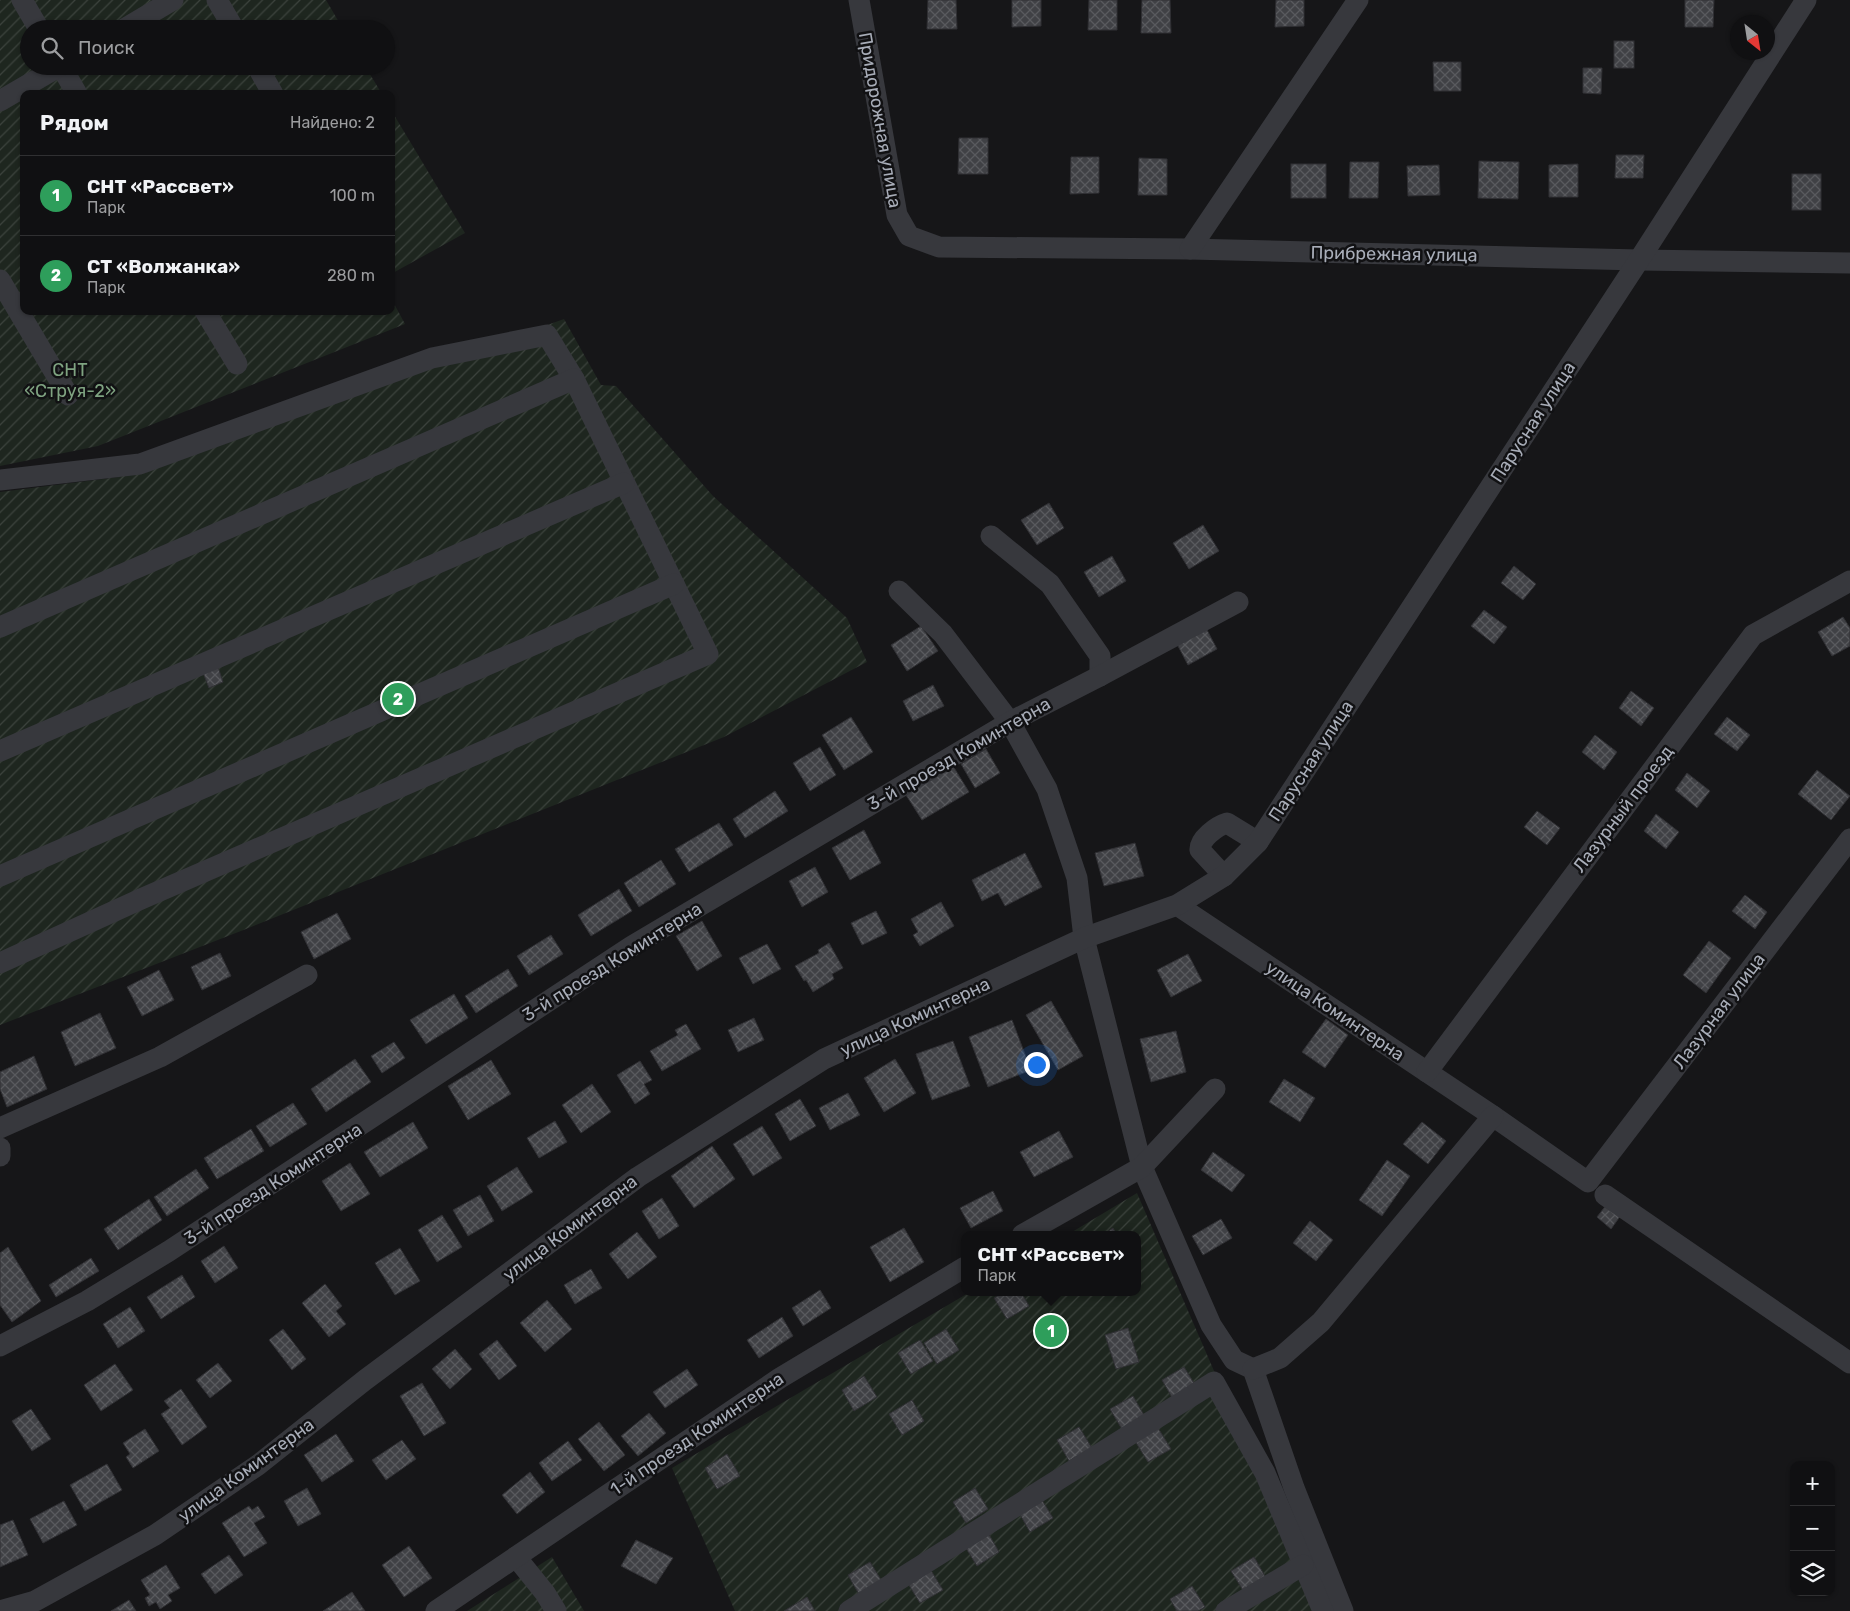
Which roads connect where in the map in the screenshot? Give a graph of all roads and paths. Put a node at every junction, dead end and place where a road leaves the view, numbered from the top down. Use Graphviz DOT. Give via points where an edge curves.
graph roads {
  1 [pos="22,0"];
  2 [pos="173,0"];
  3 [pos="217,0"];
  4 [pos="858,0"];
  5 [pos="1358,0"];
  6 [pos="1806,0"];
  7 [pos="34,20"];
  8 [pos="139,20"];
  9 [pos="229,20"];
  10 [pos="45,75"];
  11 [pos="66,75"];
  12 [pos="262,75"];
  13 [pos="75,90"];
  14 [pos="271,90"];
  15 [pos="0,101"];
  16 [pos="939,247"];
  17 [pos="1190,249"];
  18 [pos="1639,260"];
  19 [pos="1850,262"];
  20 [pos="0,280"];
  21 [pos="20,314"];
  22 [pos="21,315"];
  23 [pos="208,315"];
  24 [pos="237,364"];
  25 [pos="574,379"];
  26 [pos="68,395"];
  27 [pos="0,480"];
  28 [pos="624,483"];
  29 [pos="991,536"];
  30 [pos="1850,581"];
  31 [pos="674,584"];
  32 [pos="899,591"];
  33 [pos="1238,602"];
  34 [pos="0,627"];
  35 [pos="1100,676"];
  36 [pos="1010,722"];
  37 [pos="0,751"];
  38 [pos="1850,840"];
  39 [pos="1258,842"];
  40 [pos="0,876"];
  41 [pos="1224,876"];
  42 [pos="1177,906"];
  43 [pos="1084,938"];
  44 [pos="0,962"];
  45 [pos="307,975"];
  46 [pos="1427,1072"];
  47 [pos="1215,1089"];
  48 [pos="1493,1116"];
  49 [pos="0,1128"];
  50 [pos="0,1148"];
  51 [pos="0,1156"];
  52 [pos="1142,1167"];
  53 [pos="1588,1182"];
  54 [pos="1605,1195"];
  55 [pos="1029,1231"];
  56 [pos="961,1269"];
  57 [pos="0,1346"];
  58 [pos="1850,1363"];
  59 [pos="1253,1369"];
  60 [pos="516,1557"];
  61 [pos="1303,1565"];
  62 [pos="0,1611"];
  63 [pos="436,1611"];
  64 [pos="556,1611"];
  65 [pos="849,1611"];
  66 [pos="1226,1611"];
  67 [pos="1323,1611"];
  68 [pos="1343,1611"];
  1 -- 7 [label="street"];
  2 -- 8 [label="street"];
  3 -- 9 [label="street"];
  4 -- 16 [label="street, Придорожная улица" via="897,215 909,236"];
  5 -- 17 [label="street"];
  6 -- 18 [label="street, Парусная улица"];
  10 -- 15 [label="street"];
  11 -- 13 [label="street"];
  12 -- 14 [label="street"];
  16 -- 17 [label="street, Прибрежная улица"];
  17 -- 18 [label="street, Прибрежная улица"];
  18 -- 19 [label="street, Прибрежная улица"];
  18 -- 39 [label="street, Парусная улица"];
  20 -- 21 [label="street"];
  22 -- 26 [label="street"];
  23 -- 24 [label="street"];
  25 -- 27 [label="street" via="548,335 432,358 140,464"];
  25 -- 28 [label="street"];
  25 -- 34 [label="street"];
  28 -- 31 [label="street"];
  28 -- 37 [label="street"];
  29 -- 35 [label="street" via="1050,584 1100,656"];
  30 -- 46 [label="street, Лазурный проезд" via="1753,635"];
  31 -- 40 [label="street"];
  31 -- 44 [label="street" via="708,654 150,894"];
  32 -- 36 [label="street" via="943,634"];
  33 -- 35 [label="street, 3-й проезд Коминтерна"];
  35 -- 36 [label="street, 3-й проезд Коминтерна"];
  36 -- 43 [label="street" via="1047,789 1077,878"];
  36 -- 57 [label="street, 3-й проезд Коминтерна" via="632,946 169,1252 87,1301"];
  38 -- 53 [label="street, Лазурная улица"];
  39 -- 41 [label="street, улица Коминтерна"];
  39 -- 41 [label="street" via="1227,823 1202,841 1200,850"];
  41 -- 42 [label="street, улица Коминтерна"];
  42 -- 43 [label="street, улица Коминтерна"];
  42 -- 46 [label="street, улица Коминтерна"];
  43 -- 52 [label="street"];
  43 -- 62 [label="street, улица Коминтерна" via="824,1059 638,1177 364,1380 258,1465 155,1535 35,1600"];
  45 -- 49 [label="street" via="160,1057"];
  46 -- 48 [label="street, улица Коминтерна"];
  47 -- 52 [label="street"];
  48 -- 53 [label="street, улица Коминтерна"];
  48 -- 59 [label="street" via="1321,1322 1280,1358"];
  50 -- 51 [label="street"];
  52 -- 55 [label="street"];
  52 -- 59 [label="street" via="1211,1325 1234,1360"];
  54 -- 58 [label="street"];
  56 -- 60 [label="street, 1-й проезд Коминтерна" via="780,1378"];
  59 -- 68 [label="street" via="1294,1488"];
  60 -- 63 [label="street, 1-й проезд Коминтерна"];
  60 -- 64 [label="street"];
  61 -- 65 [label="street" via="1264,1473 1214,1382"];
  61 -- 66 [label="street"];
  61 -- 67 [label="street"];
}
